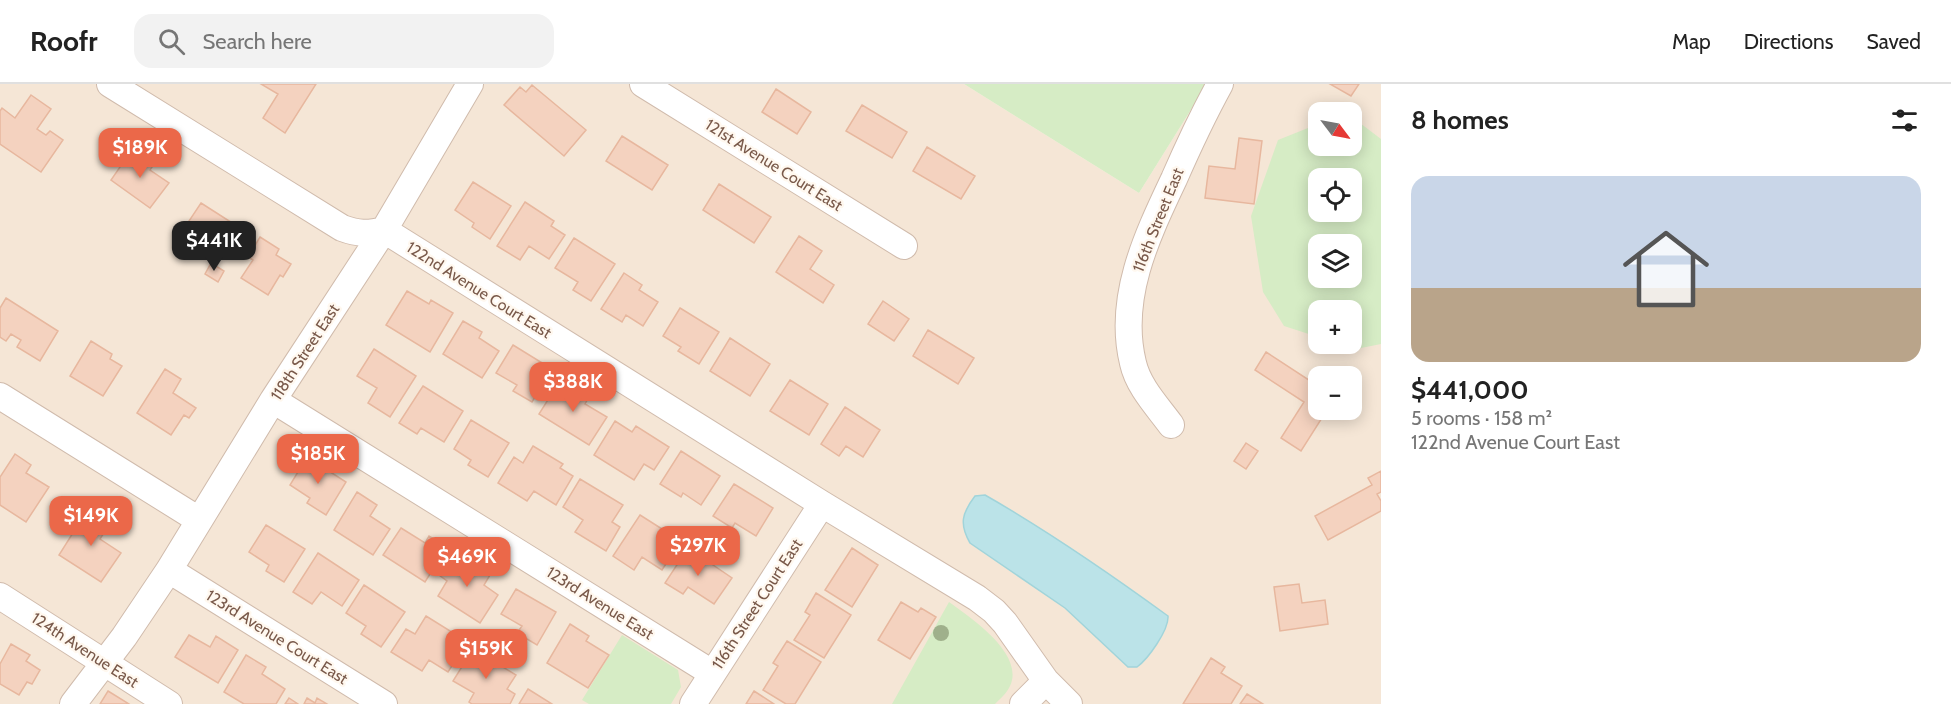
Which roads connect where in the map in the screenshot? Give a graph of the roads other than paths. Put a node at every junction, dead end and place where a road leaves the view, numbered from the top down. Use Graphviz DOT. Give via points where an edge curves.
graph roads {
  1 [pos="110,84"];
  2 [pos="470,84"];
  3 [pos="643,84"];
  4 [pos="1220,84"];
  5 [pos="384,230"];
  6 [pos="904,246"];
  7 [pos="0,396"];
  8 [pos="273,400"];
  9 [pos="1171,425"];
  10 [pos="822,504"];
  11 [pos="199,519"];
  12 [pos="169,570"];
  13 [pos="0,596"];
  14 [pos="105,662"];
  15 [pos="712,673"];
  16 [pos="1046,681"];
  17 [pos="73,704"];
  18 [pos="169,704"];
  19 [pos="384,704"];
  20 [pos="693,704"];
  21 [pos="1023,704"];
  22 [pos="1069,704"];
  1 -- 5 [label="street" via="342,228 367,234"];
  2 -- 5 [label="street, 118th Street East"];
  3 -- 6 [label="street, 121st Avenue Court East"];
  4 -- 9 [label="street, 116th Street East" via="1158,213 1139,259 1131,296 1128,334 1133,364 1143,387"];
  5 -- 8 [label="street, 118th Street East"];
  5 -- 10 [label="street, 122nd Avenue Court East"];
  7 -- 11 [label="street"];
  8 -- 11 [label="street, 118th Street East"];
  8 -- 15 [label="street, 123rd Avenue East"];
  10 -- 15 [label="street, 116th Street Court East"];
  10 -- 16 [label="street, 122nd Avenue Court East" via="952,581 994,611"];
  11 -- 12 [label="street, 118th Street East"];
  12 -- 14 [label="street, 118th Street East"];
  12 -- 19 [label="street, 123rd Avenue Court East"];
  13 -- 14 [label="street, 124th Avenue East"];
  14 -- 17 [label="street, 118th Street East"];
  14 -- 18 [label="street, 124th Avenue East"];
  15 -- 20 [label="street, 116th Street Court East"];
  16 -- 21 [label="street"];
  16 -- 22 [label="street, 122nd Avenue Court East"];
}
